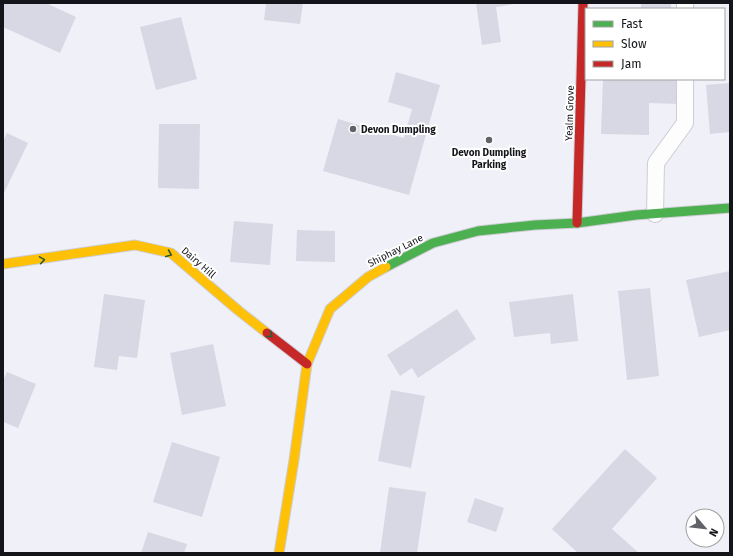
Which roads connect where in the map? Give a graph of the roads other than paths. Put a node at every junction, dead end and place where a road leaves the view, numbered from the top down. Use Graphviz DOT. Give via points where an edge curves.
graph roads {
  1 [pos="583,3"];
  2 [pos="685,80"];
  3 [pos="730,208"];
  4 [pos="655,214"];
  5 [pos="577,223"];
  6 [pos="3,264"];
  7 [pos="307,364"];
  8 [pos="279,553"];
  1 -- 5 [label="street, Yealm Grove"];
  2 -- 4 [label="lane" via="685,123 656,163"];
  3 -- 4 [label="street, Shiphay Lane"];
  4 -- 5 [label="street, Shiphay Lane"];
  5 -- 7 [label="street, Shiphay Lane" via="478,232 433,243 400,259 368,276 330,309"];
  6 -- 7 [label="street, Dairy Hill, one-way" via="135,245 171,253"];
  7 -- 8 [label="street, Shiphay Lane"];
}
